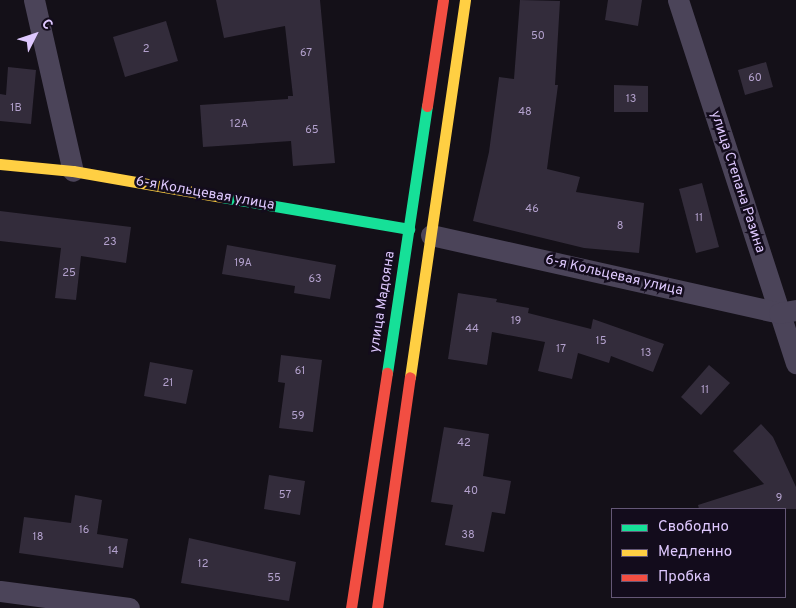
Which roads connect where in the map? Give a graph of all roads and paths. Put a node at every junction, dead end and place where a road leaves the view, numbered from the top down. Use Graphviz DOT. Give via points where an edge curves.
graph roads {
  1 [pos="34,0"];
  2 [pos="443,0"];
  3 [pos="465,0"];
  4 [pos="678,0"];
  5 [pos="0,164"];
  6 [pos="74,171"];
  7 [pos="410,229"];
  8 [pos="431,235"];
  9 [pos="788,312"];
  10 [pos="796,363"];
  11 [pos="0,591"];
  12 [pos="129,608"];
  13 [pos="351,608"];
  14 [pos="377,608"];
  1 -- 6 [label="street"];
  2 -- 7 [label="main road, улица Мадояна"];
  3 -- 8 [label="main road"];
  4 -- 9 [label="street, улица Степана Разина"];
  5 -- 6 [label="main road, 6-я Кольцевая улица"];
  6 -- 7 [label="main road, 6-я Кольцевая улица"];
  7 -- 13 [label="main road, улица Мадояна"];
  8 -- 9 [label="street, 6-я Кольцевая улица"];
  8 -- 14 [label="main road"];
  9 -- 10 [label="street, улица Степана Разина"];
  11 -- 12 [label="street"];
}
